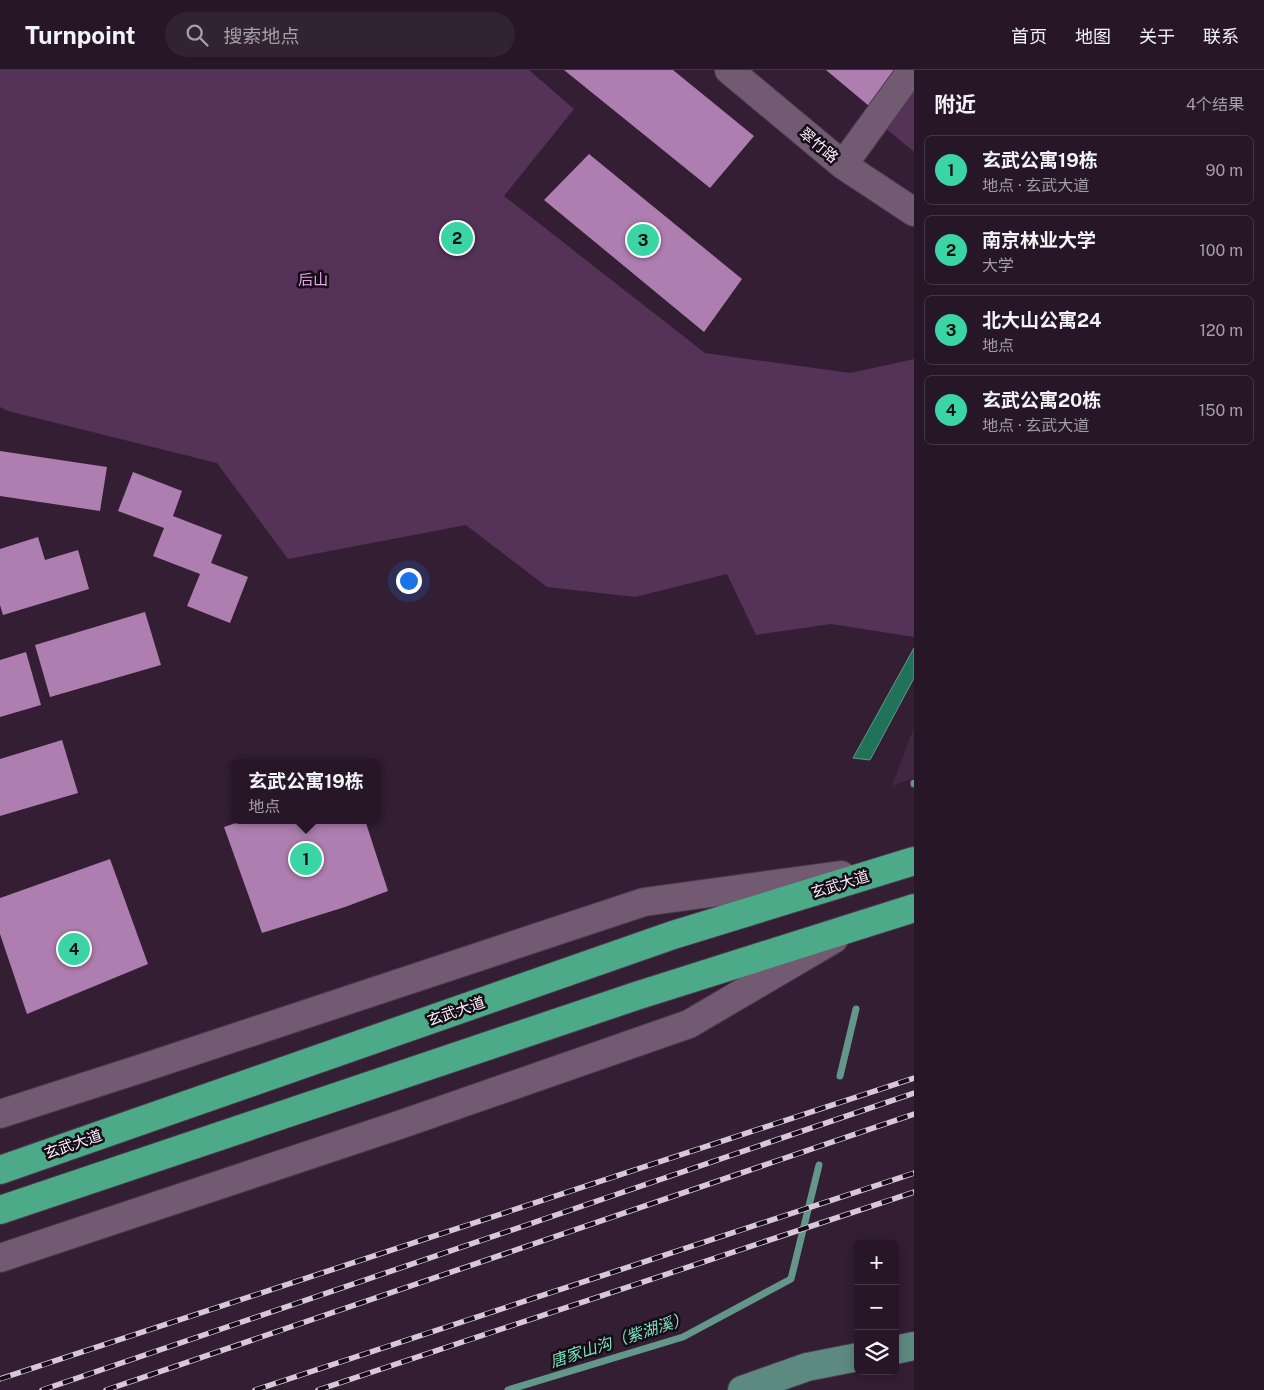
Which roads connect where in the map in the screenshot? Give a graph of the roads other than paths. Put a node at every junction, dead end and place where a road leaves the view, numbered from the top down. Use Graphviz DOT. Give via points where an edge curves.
graph roads {
  1 [pos="729,70"];
  2 [pos="912,70"];
  3 [pos="843,164"];
  4 [pos="914,212"];
  5 [pos="914,861"];
  6 [pos="887,869"];
  7 [pos="914,908"];
  8 [pos="857,925"];
  9 [pos="0,1114"];
  10 [pos="0,1170"];
  11 [pos="0,1210"];
  12 [pos="0,1258"];
  13 [pos="914,1346"];
  14 [pos="899,1349"];
  15 [pos="854,1358"];
  16 [pos="776,1384"];
  17 [pos="742,1390"];
  1 -- 3 [label="street, 翠竹路"];
  2 -- 3 [label="street"];
  3 -- 4 [label="street, 翠竹路"];
  5 -- 6 [label="highway, 玄武大道"];
  6 -- 9 [label="street" via="644,902"];
  6 -- 10 [label="highway, 玄武大道" via="673,935"];
  7 -- 8 [label="highway"];
  8 -- 11 [label="highway"];
  8 -- 12 [label="street" via="689,1024"];
  13 -- 14 [label="main road"];
  15 -- 16 [label="main road" via="807,1367"];
  16 -- 17 [label="main road"];
}
